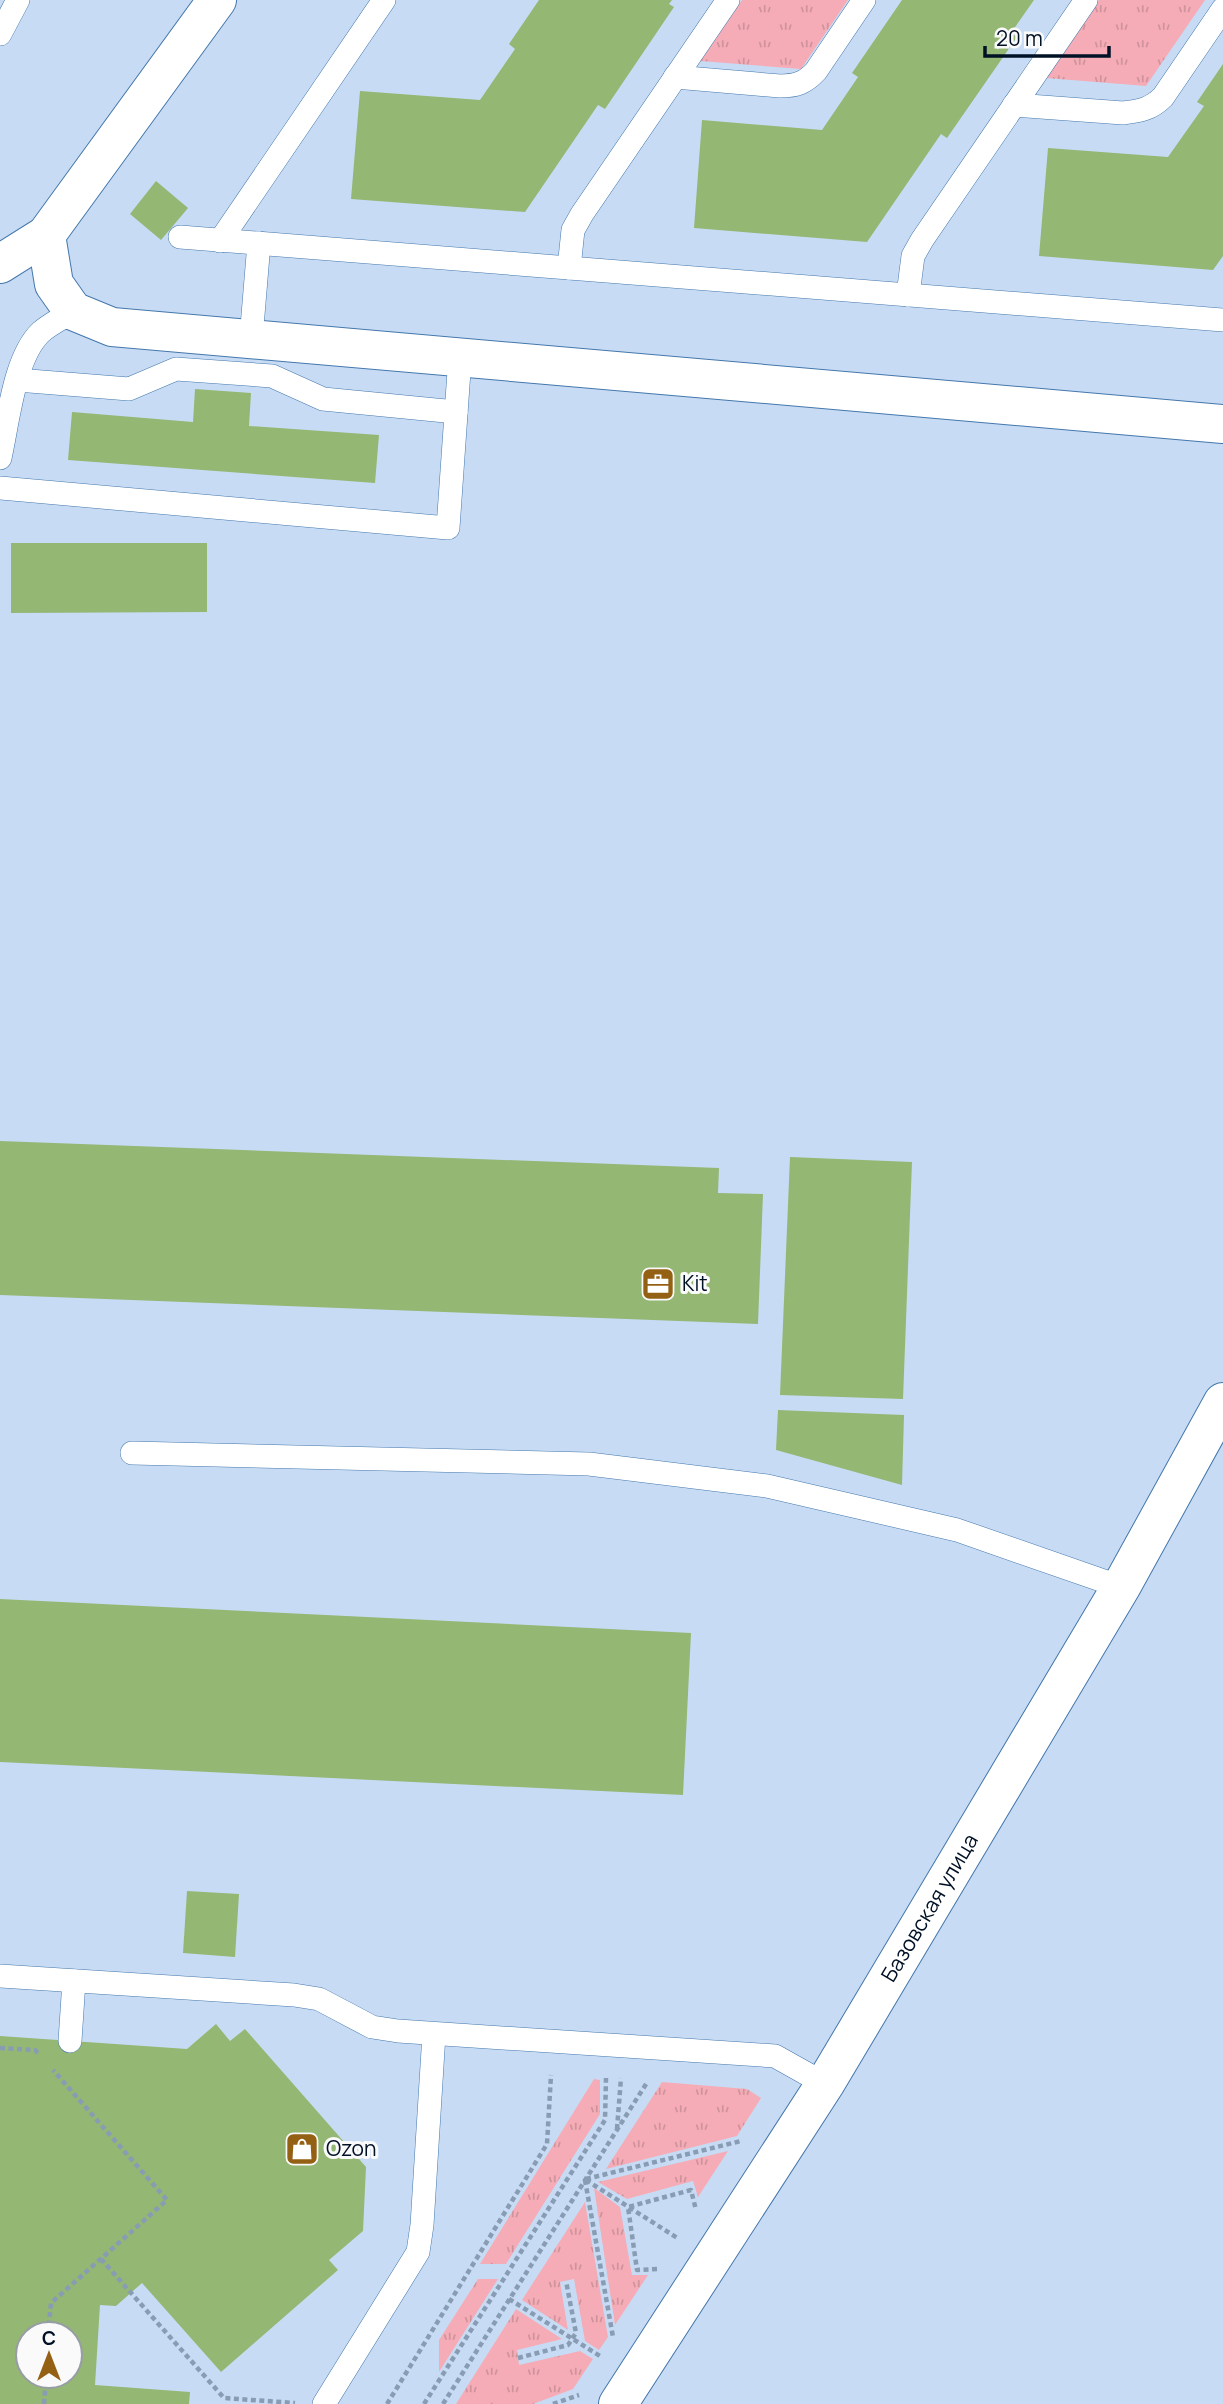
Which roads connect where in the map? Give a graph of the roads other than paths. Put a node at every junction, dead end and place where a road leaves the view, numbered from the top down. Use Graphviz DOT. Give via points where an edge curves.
graph roads {
  1 [pos="18,0"];
  2 [pos="217,0"];
  3 [pos="384,0"];
  4 [pos="728,0"];
  5 [pos="864,0"];
  6 [pos="1086,0"];
  7 [pos="1223,9"];
  8 [pos="0,34"];
  9 [pos="675,78"];
  10 [pos="1014,105"];
  11 [pos="46,235"];
  12 [pos="180,237"];
  13 [pos="220,241"];
  14 [pos="258,243"];
  15 [pos="0,264"];
  16 [pos="569,268"];
  17 [pos="908,295"];
  18 [pos="74,311"];
  19 [pos="1223,320"];
  20 [pos="251,339"];
  21 [pos="460,357"];
  22 [pos="17,380"];
  23 [pos="456,412"];
  24 [pos="1223,424"];
  25 [pos="0,458"];
  26 [pos="0,488"];
  27 [pos="1223,1402"];
  28 [pos="132,1453"];
  29 [pos="1121,1587"];
  30 [pos="0,1976"];
  31 [pos="74,1981"];
  32 [pos="434,2034"];
  33 [pos="70,2040"];
  34 [pos="825,2084"];
  35 [pos="324,2404"];
  36 [pos="618,2404"];
  1 -- 8 [label="lane"];
  2 -- 11 [label="street"];
  3 -- 13 [label="lane"];
  4 -- 9 [label="lane"];
  5 -- 9 [label="lane" via="806,81 780,86"];
  6 -- 10 [label="lane"];
  7 -- 10 [label="lane" via="1154,106 1123,113"];
  9 -- 16 [label="lane" via="573,230"];
  10 -- 17 [label="lane" via="913,256"];
  11 -- 15 [label="street"];
  11 -- 18 [label="street" via="54,284"];
  12 -- 13 [label="lane"];
  13 -- 14 [label="lane"];
  14 -- 16 [label="lane"];
  14 -- 20 [label="lane"];
  16 -- 17 [label="lane"];
  17 -- 19 [label="lane"];
  18 -- 20 [label="street" via="111,327"];
  18 -- 22 [label="lane" via="41,332 28,350"];
  20 -- 21 [label="street"];
  21 -- 23 [label="lane"];
  21 -- 24 [label="street"];
  22 -- 23 [label="lane" via="129,389 176,369 258,374 323,399"];
  22 -- 25 [label="lane"];
  23 -- 26 [label="lane" via="448,528"];
  27 -- 29 [label="street, Базовская улица"];
  28 -- 29 [label="lane" via="589,1464 767,1486 957,1530"];
  29 -- 34 [label="street, Базовская улица"];
  30 -- 31 [label="lane"];
  31 -- 32 [label="lane" via="294,1995 319,1999 372,2027"];
  31 -- 33 [label="lane"];
  32 -- 34 [label="lane" via="775,2056"];
  32 -- 35 [label="lane" via="418,2252"];
  34 -- 36 [label="street, Базовская улица"];
}
